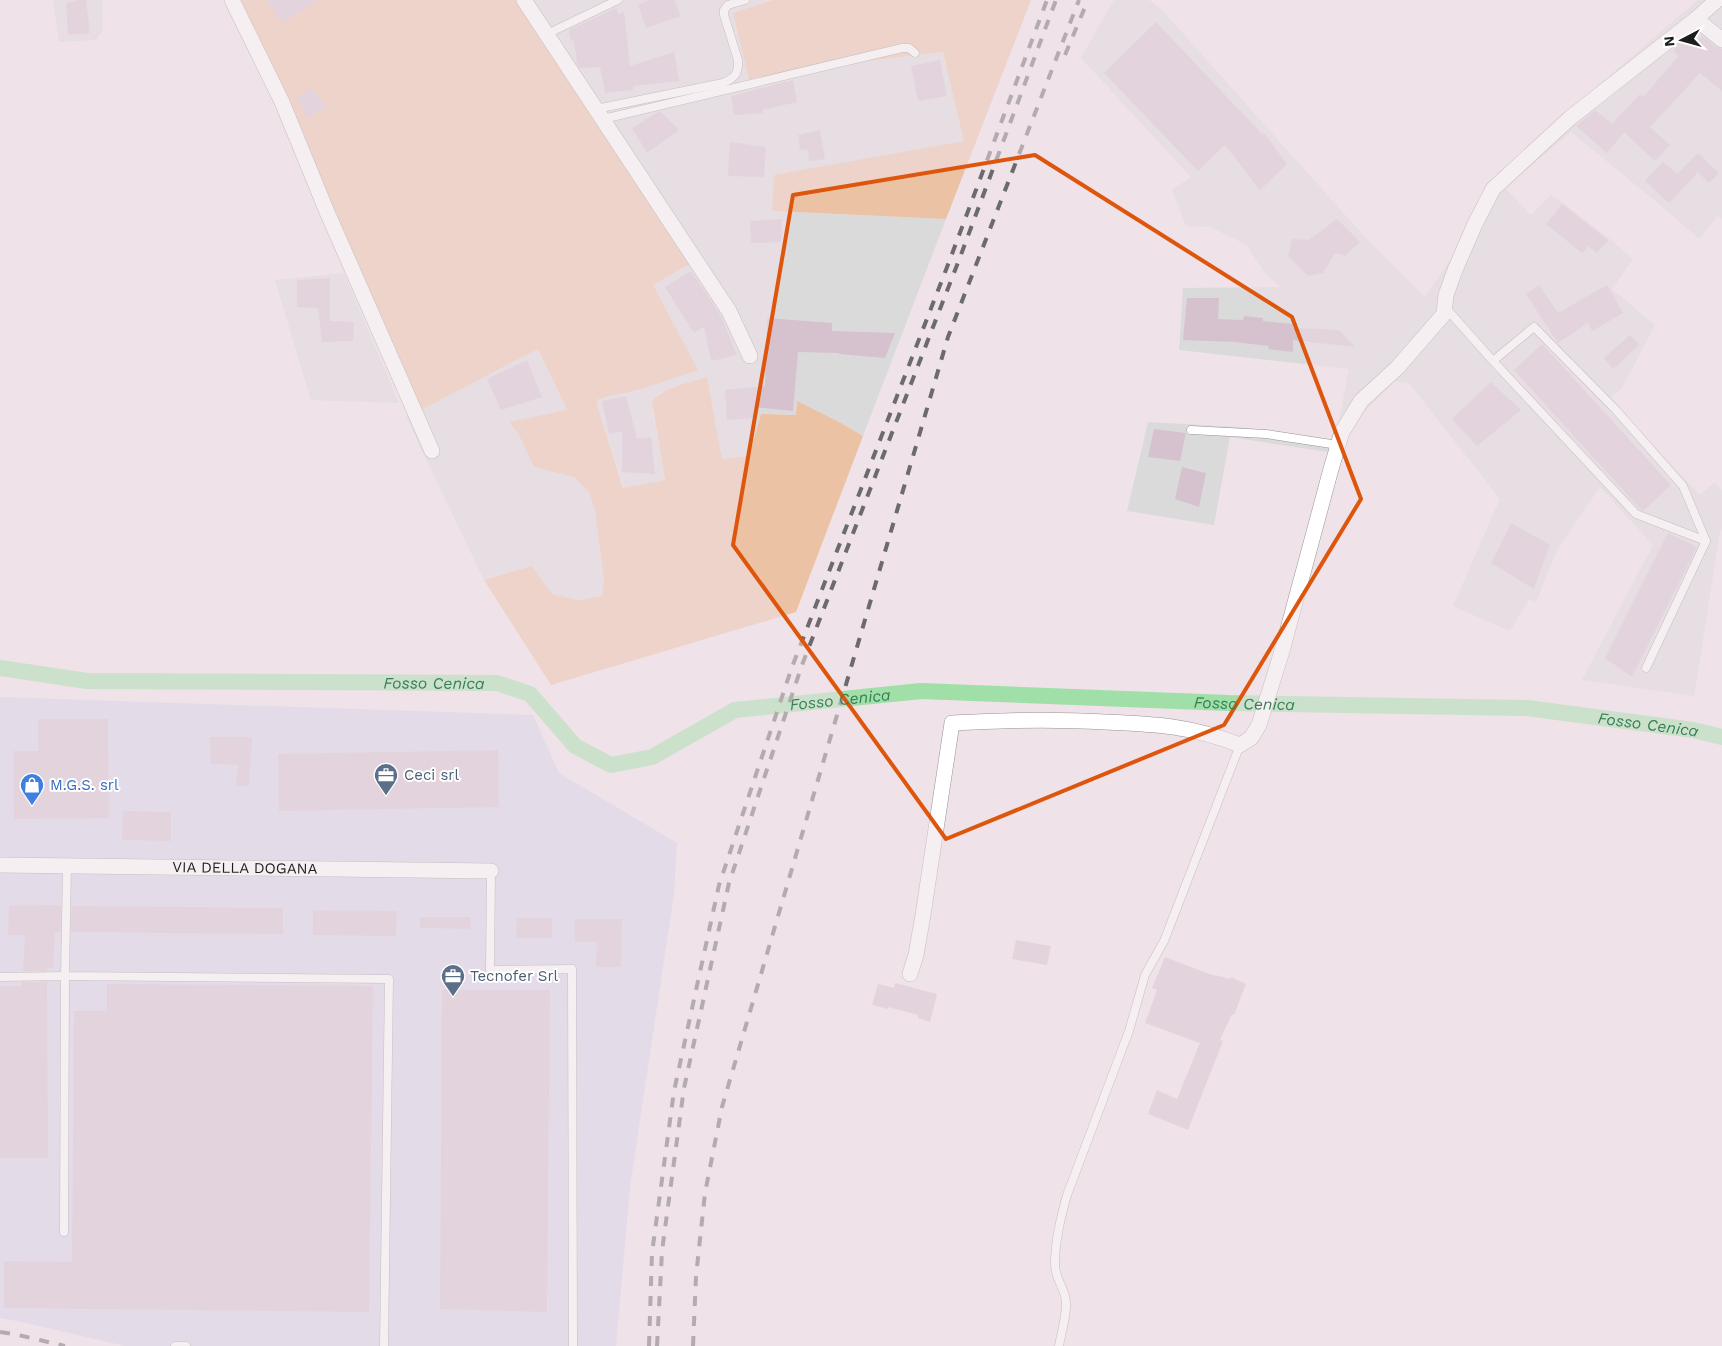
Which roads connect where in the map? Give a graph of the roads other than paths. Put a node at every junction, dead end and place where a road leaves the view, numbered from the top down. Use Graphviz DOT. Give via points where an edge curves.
graph roads {
  1 [pos="232,0"];
  2 [pos="524,0"];
  3 [pos="618,0"];
  4 [pos="745,0"];
  5 [pos="1717,0"];
  6 [pos="1696,18"];
  7 [pos="547,34"];
  8 [pos="1722,40"];
  9 [pos="916,53"];
  10 [pos="600,114"];
  11 [pos="1445,306"];
  12 [pos="750,356"];
  13 [pos="1493,361"];
  14 [pos="1191,430"];
  15 [pos="1338,445"];
  16 [pos="432,451"];
  17 [pos="1706,541"];
  18 [pos="1646,668"];
  19 [pos="1240,745"];
  20 [pos="0,865"];
  21 [pos="67,865"];
  22 [pos="491,871"];
  23 [pos="910,974"];
  24 [pos="65,976"];
  25 [pos="0,977"];
  26 [pos="64,1232"];
  27 [pos="175,1346"];
  28 [pos="186,1346"];
  29 [pos="384,1346"];
  30 [pos="573,1346"];
  31 [pos="1059,1346"];
  1 -- 16 [label="street" via="282,102"];
  2 -- 7 [label="street"];
  3 -- 7 [label="lane"];
  4 -- 10 [label="lane" via="728,5 724,10 738,60 732,79"];
  5 -- 6 [label="street"];
  6 -- 8 [label="street"];
  6 -- 11 [label="street" via="1570,118 1493,189 1456,270"];
  7 -- 10 [label="street"];
  9 -- 10 [label="lane" via="902,48"];
  10 -- 12 [label="street" via="729,311"];
  11 -- 13 [label="lane"];
  11 -- 15 [label="street" via="1444,314 1397,368 1361,401"];
  13 -- 17 [label="lane" via="1636,514"];
  13 -- 17 [label="lane" via="1534,327 1615,409 1683,486"];
  14 -- 15 [label="lane" via="1266,434"];
  15 -- 19 [label="street" via="1259,725 1251,738"];
  17 -- 18 [label="lane"];
  19 -- 23 [label="street" via="1208,733 1162,725 1064,720 952,723 924,915"];
  19 -- 31 [label="lane" via="1164,941 1145,975 1129,1031 1060,1218 1055,1263 1066,1304"];
  20 -- 21 [label="street, VIA DELLA DOGANA"];
  21 -- 22 [label="street, VIA DELLA DOGANA"];
  21 -- 24 [label="lane"];
  22 -- 30 [label="lane" via="490,970 572,969"];
  24 -- 25 [label="lane"];
  24 -- 26 [label="lane"];
  24 -- 29 [label="lane" via="389,979"];
  27 -- 28 [label="lane"];
}
